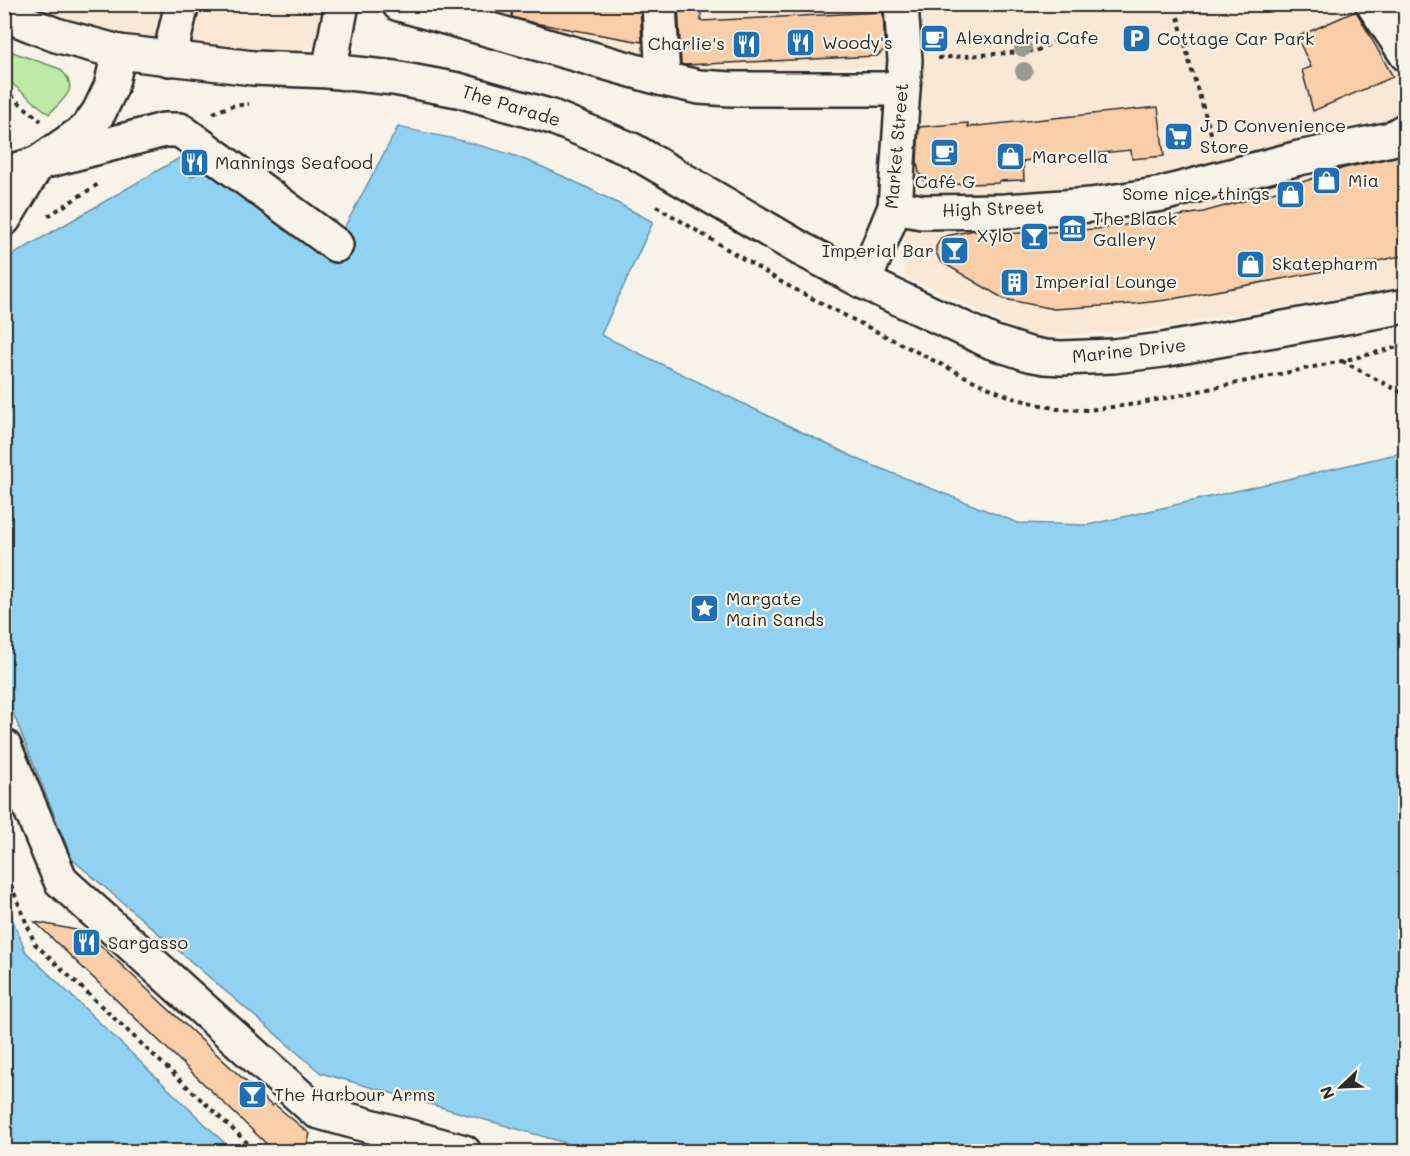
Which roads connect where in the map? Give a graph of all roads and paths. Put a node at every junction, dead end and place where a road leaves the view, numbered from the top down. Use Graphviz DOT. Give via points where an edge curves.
graph roads {
  1 [pos="182,4"];
  2 [pos="342,4"];
  3 [pos="399,4"];
  4 [pos="659,4"];
  5 [pos="901,4"];
  6 [pos="1373,4"];
  7 [pos="4,14"];
  8 [pos="1178,17"];
  9 [pos="1055,41"];
  10 [pos="119,52"];
  11 [pos="1406,54"];
  12 [pos="169,59"];
  13 [pos="329,71"];
  14 [pos="903,75"];
  15 [pos="663,79"];
  16 [pos="4,90"];
  17 [pos="253,103"];
  18 [pos="43,123"];
  19 [pos="180,130"];
  20 [pos="1406,130"];
  21 [pos="38,163"];
  22 [pos="4,174"];
  23 [pos="1224,178"];
  24 [pos="101,183"];
  25 [pos="650,203"];
  26 [pos="895,207"];
  27 [pos="659,209"];
  28 [pos="4,219"];
  29 [pos="43,219"];
  30 [pos="336,245"];
  31 [pos="864,282"];
  32 [pos="1406,306"];
  33 [pos="1342,361"];
  34 [pos="1406,394"];
  35 [pos="4,746"];
  36 [pos="4,868"];
  37 [pos="257,1152"];
  38 [pos="464,1152"];
  1 -- 12 [label="street"];
  2 -- 13 [label="street"];
  3 -- 15 [label="street"];
  4 -- 15 [label="street"];
  5 -- 14 [label="street, Market Street"];
  6 -- 11 [label="street"];
  7 -- 10 [label="street, The Parade" via="56,35"];
  8 -- 23 [label="path"];
  9 -- 14 [label="path" via="1036,51"];
  10 -- 12 [label="street, The Parade"];
  10 -- 21 [label="street" via="111,87 87,129"];
  12 -- 13 [label="street, The Parade"];
  13 -- 31 [label="street, The Parade" via="458,90 552,117 632,150"];
  14 -- 15 [label="street" via="731,90"];
  14 -- 26 [label="street, Market Street"];
  16 -- 18 [label="path"];
  17 -- 19 [label="path" via="221,109"];
  19 -- 21 [label="street" via="164,130"];
  19 -- 30 [label="street"];
  20 -- 23 [label="street, High Street" via="1391,139"];
  21 -- 22 [label="street"];
  21 -- 28 [label="street"];
  23 -- 26 [label="street, High Street" via="1162,194 1091,205 922,212"];
  24 -- 29 [label="path"];
  25 -- 27 [label="path"];
  26 -- 31 [label="street, Market Street"];
  31 -- 32 [label="street, Marine Drive" via="992,342 1037,356 1061,358 1164,350"];
  33 -- 34 [label="path"];
  35 -- 38 [label="street" via="61,881 316,1111"];
  36 -- 37 [label="path" via="35,944"];
}
